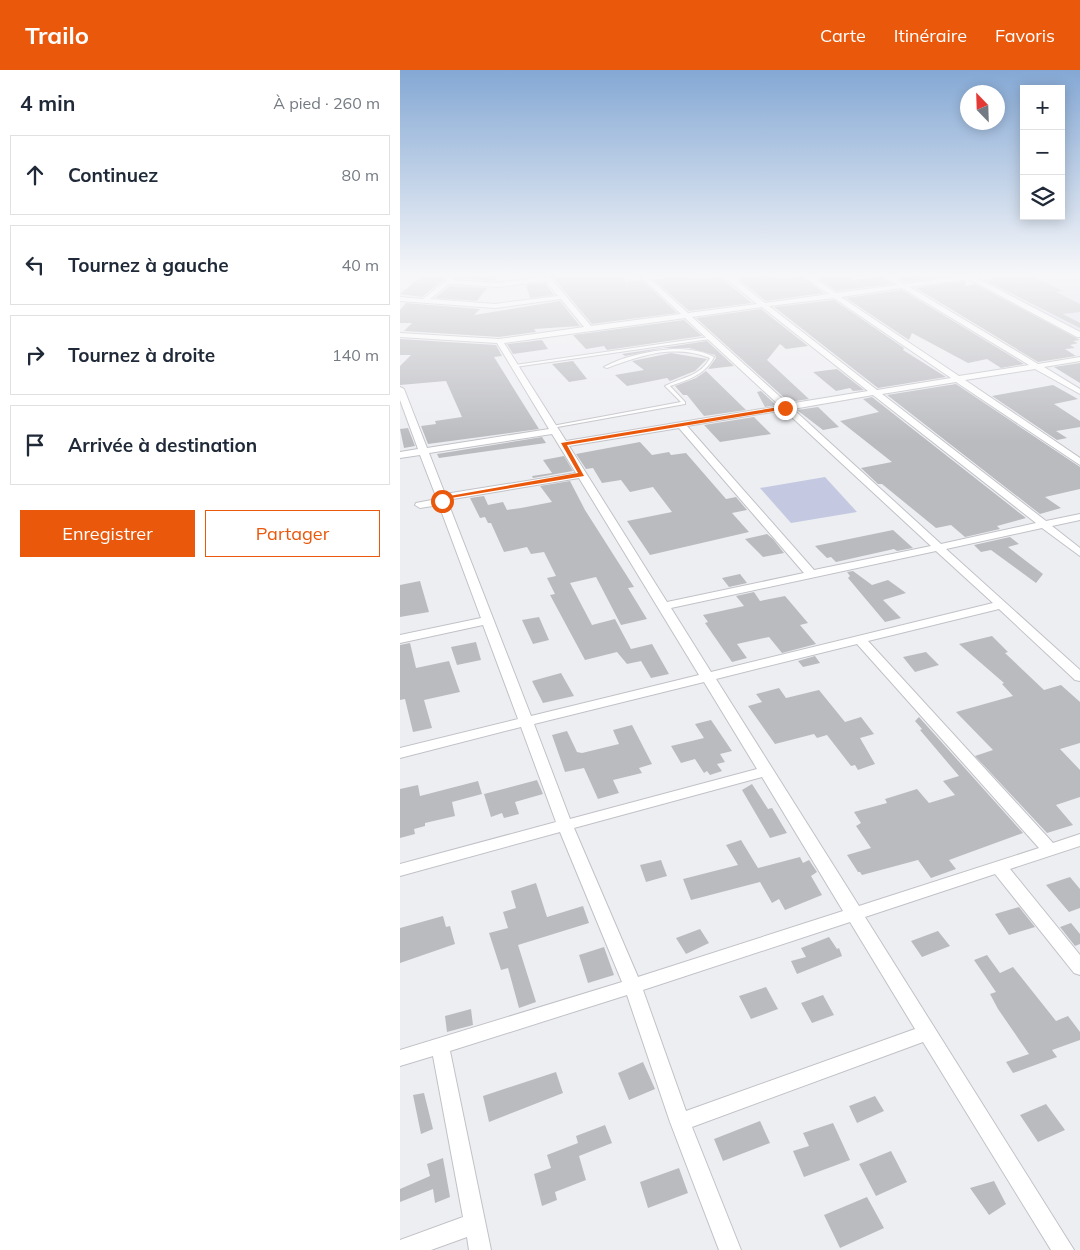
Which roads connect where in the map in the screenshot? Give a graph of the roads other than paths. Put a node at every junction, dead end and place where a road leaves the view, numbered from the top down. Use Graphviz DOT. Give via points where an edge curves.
graph roads {
  1 [pos="567,331"];
  2 [pos="701,331"];
  3 [pos="796,331"];
  4 [pos="886,331"];
  5 [pos="978,331"];
  6 [pos="400,335"];
  7 [pos="709,338"];
  8 [pos="499,341"];
  9 [pos="1080,359"];
  10 [pos="515,366"];
  11 [pos="1037,366"];
  12 [pos="606,367"];
  13 [pos="958,379"];
  14 [pos="400,389"];
  15 [pos="1080,392"];
  16 [pos="873,393"];
  17 [pos="785,408"];
  18 [pos="406,420"];
  19 [pos="681,425"];
  20 [pos="553,429"];
  21 [pos="563,444"];
  22 [pos="425,452"];
  23 [pos="400,455"];
  24 [pos="1080,462"];
  25 [pos="582,475"];
  26 [pos="442,499"];
  27 [pos="420,505"];
  28 [pos="1080,516"];
  29 [pos="1042,525"];
  30 [pos="937,547"];
  31 [pos="1080,553"];
  32 [pos="810,573"];
  33 [pos="999,604"];
  34 [pos="663,606"];
  35 [pos="488,620"];
  36 [pos="859,638"];
  37 [pos="400,639"];
  38 [pos="707,677"];
  39 [pos="1080,677"];
  40 [pos="528,722"];
  41 [pos="400,753"];
  42 [pos="766,771"];
  43 [pos="565,825"];
  44 [pos="1080,840"];
  45 [pos="1050,850"];
  46 [pos="999,867"];
  47 [pos="400,870"];
  48 [pos="855,914"];
  49 [pos="1080,968"];
  50 [pos="634,986"];
  51 [pos="928,1032"];
  52 [pos="440,1045"];
  53 [pos="400,1058"];
  54 [pos="680,1122"];
  55 [pos="475,1223"];
  56 [pos="401,1250"];
  57 [pos="480,1250"];
  58 [pos="730,1250"];
  59 [pos="1063,1250"];
  1 -- 8 [label="street"];
  2 -- 7 [label="street"];
  3 -- 16 [label="street"];
  4 -- 13 [label="street"];
  5 -- 11 [label="street"];
  6 -- 8 [label="street"];
  7 -- 10 [label="lane"];
  7 -- 17 [label="street"];
  8 -- 10 [label="street"];
  9 -- 11 [label="street"];
  10 -- 20 [label="street"];
  11 -- 13 [label="street"];
  11 -- 15 [label="street"];
  12 -- 20 [label="lane" via="649,353 699,351 712,357 708,367 691,378 667,386 684,404"];
  13 -- 16 [label="street"];
  13 -- 24 [label="street"];
  14 -- 18 [label="street"];
  16 -- 17 [label="street"];
  16 -- 29 [label="street"];
  17 -- 19 [label="street"];
  17 -- 30 [label="street"];
  18 -- 22 [label="street"];
  19 -- 21 [label="street"];
  19 -- 32 [label="street"];
  20 -- 21 [label="street"];
  20 -- 22 [label="street"];
  21 -- 25 [label="street"];
  22 -- 23 [label="street"];
  22 -- 26 [label="street"];
  25 -- 26 [label="street"];
  25 -- 34 [label="street"];
  26 -- 27 [label="street"];
  26 -- 35 [label="street"];
  28 -- 29 [label="street"];
  29 -- 30 [label="street"];
  29 -- 31 [label="street"];
  30 -- 32 [label="street"];
  30 -- 33 [label="street"];
  32 -- 34 [label="street"];
  33 -- 36 [label="street"];
  33 -- 39 [label="street"];
  34 -- 38 [label="street"];
  35 -- 37 [label="street"];
  35 -- 40 [label="street"];
  36 -- 38 [label="street"];
  36 -- 45 [label="street"];
  38 -- 40 [label="street"];
  38 -- 42 [label="street"];
  40 -- 41 [label="street"];
  40 -- 43 [label="street"];
  42 -- 43 [label="street"];
  42 -- 48 [label="street"];
  43 -- 47 [label="street"];
  43 -- 50 [label="street"];
  44 -- 45 [label="street"];
  45 -- 46 [label="street"];
  46 -- 48 [label="street"];
  46 -- 49 [label="street"];
  48 -- 50 [label="street"];
  48 -- 51 [label="street"];
  50 -- 52 [label="street"];
  50 -- 54 [label="street"];
  51 -- 54 [label="street"];
  51 -- 59 [label="street"];
  52 -- 53 [label="street"];
  52 -- 55 [label="street"];
  54 -- 58 [label="street"];
  55 -- 56 [label="street"];
  55 -- 57 [label="street"];
}
